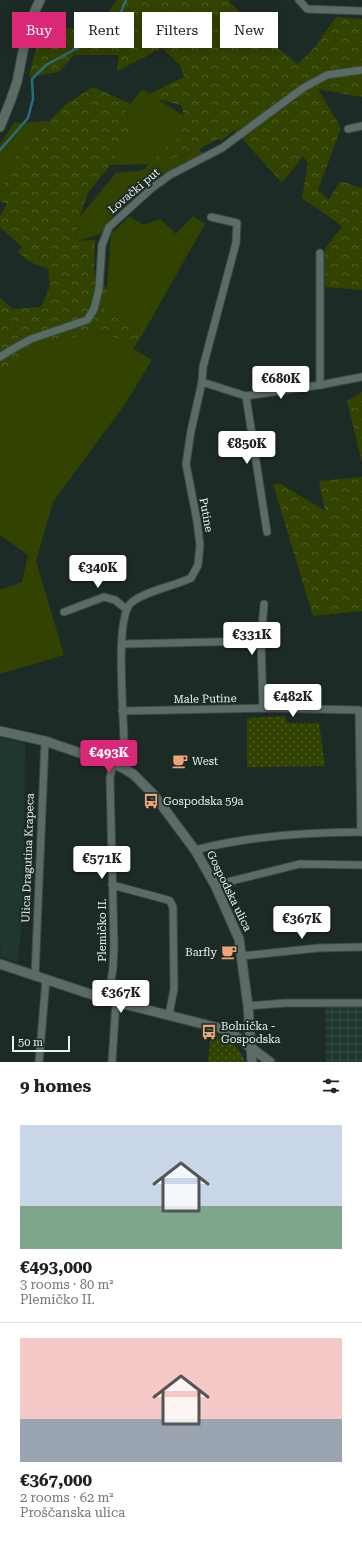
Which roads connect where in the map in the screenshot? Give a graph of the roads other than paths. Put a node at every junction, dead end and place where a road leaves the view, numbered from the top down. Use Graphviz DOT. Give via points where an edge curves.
graph roads {
  1 [pos="40,0"];
  2 [pos="299,0"];
  3 [pos="362,11"];
  4 [pos="362,70"];
  5 [pos="362,126"];
  6 [pos="0,127"];
  7 [pos="348,129"];
  8 [pos="211,217"];
  9 [pos="320,253"];
  10 [pos="0,357"];
  11 [pos="362,377"];
  12 [pos="202,382"];
  13 [pos="320,385"];
  14 [pos="246,396"];
  15 [pos="267,532"];
  16 [pos="264,604"];
  17 [pos="126,609"];
  18 [pos="64,612"];
  19 [pos="261,641"];
  20 [pos="122,644"];
  21 [pos="262,708"];
  22 [pos="361,708"];
  23 [pos="122,711"];
  24 [pos="0,731"];
  25 [pos="45,741"];
  26 [pos="361,742"];
  27 [pos="116,766"];
  28 [pos="361,832"];
  29 [pos="195,850"];
  30 [pos="362,865"];
  31 [pos="112,884"];
  32 [pos="215,885"];
  33 [pos="362,947"];
  34 [pos="242,956"];
  35 [pos="0,964"];
  36 [pos="35,976"];
  37 [pos="46,979"];
  38 [pos="112,1001"];
  39 [pos="362,1003"];
  40 [pos="248,1006"];
  41 [pos="169,1015"];
  42 [pos="250,1046"];
  43 [pos="39,1062"];
  44 [pos="112,1062"];
  45 [pos="252,1062"];
  46 [pos="270,1062"];
  1 -- 6 [label="street" via="28,26 17,82"];
  2 -- 3 [label="street" via="307,9"];
  4 -- 10 [label="street, Lovački put" via="327,75 303,88 222,148 170,175 152,188 109,227 102,245 99,289 94,309 87,320 31,339"];
  5 -- 7 [label="street"];
  8 -- 12 [label="street, Putine" via="237,223 236,243"];
  9 -- 13 [label="street"];
  11 -- 13 [label="street"];
  12 -- 14 [label="street"];
  12 -- 17 [label="street, Putine" via="186,464 200,545 198,565 191,578 144,595 131,602"];
  13 -- 14 [label="street"];
  14 -- 15 [label="street"];
  16 -- 19 [label="street"];
  17 -- 18 [label="street" via="115,600 104,597"];
  17 -- 20 [label="street"];
  19 -- 20 [label="street"];
  19 -- 21 [label="street"];
  20 -- 23 [label="street"];
  21 -- 22 [label="street, Male Putine"];
  21 -- 23 [label="street, Male Putine"];
  22 -- 26 [label="street, Male Putine"];
  23 -- 27 [label="street" via="124,750"];
  24 -- 25 [label="street, Gospodska ulica"];
  25 -- 27 [label="street, Gospodska ulica"];
  25 -- 36 [label="street, Ulica Dragutina Krapeca"];
  26 -- 28 [label="street, Male Putine"];
  27 -- 29 [label="street, Gospodska ulica" via="133,774 154,795"];
  27 -- 31 [label="street, Plemičko II." via="110,779"];
  28 -- 29 [label="street" via="291,834"];
  29 -- 32 [label="street, Gospodska ulica"];
  30 -- 32 [label="street" via="300,864"];
  31 -- 38 [label="street, Plemičko II."];
  31 -- 41 [label="street" via="168,900 173,907 174,988"];
  32 -- 34 [label="street, Gospodska ulica" via="239,939"];
  33 -- 34 [label="street" via="318,948"];
  34 -- 40 [label="street, Gospodska ulica"];
  35 -- 36 [label="street"];
  36 -- 37 [label="street"];
  37 -- 38 [label="street"];
  37 -- 43 [label="street"];
  38 -- 41 [label="street"];
  38 -- 44 [label="street, Plemičko II."];
  39 -- 40 [label="street" via="285,1003"];
  40 -- 42 [label="street, Gospodska ulica"];
  41 -- 42 [label="street" via="229,1032"];
  42 -- 45 [label="street, Gospodska ulica"];
  42 -- 46 [label="street"];
}
